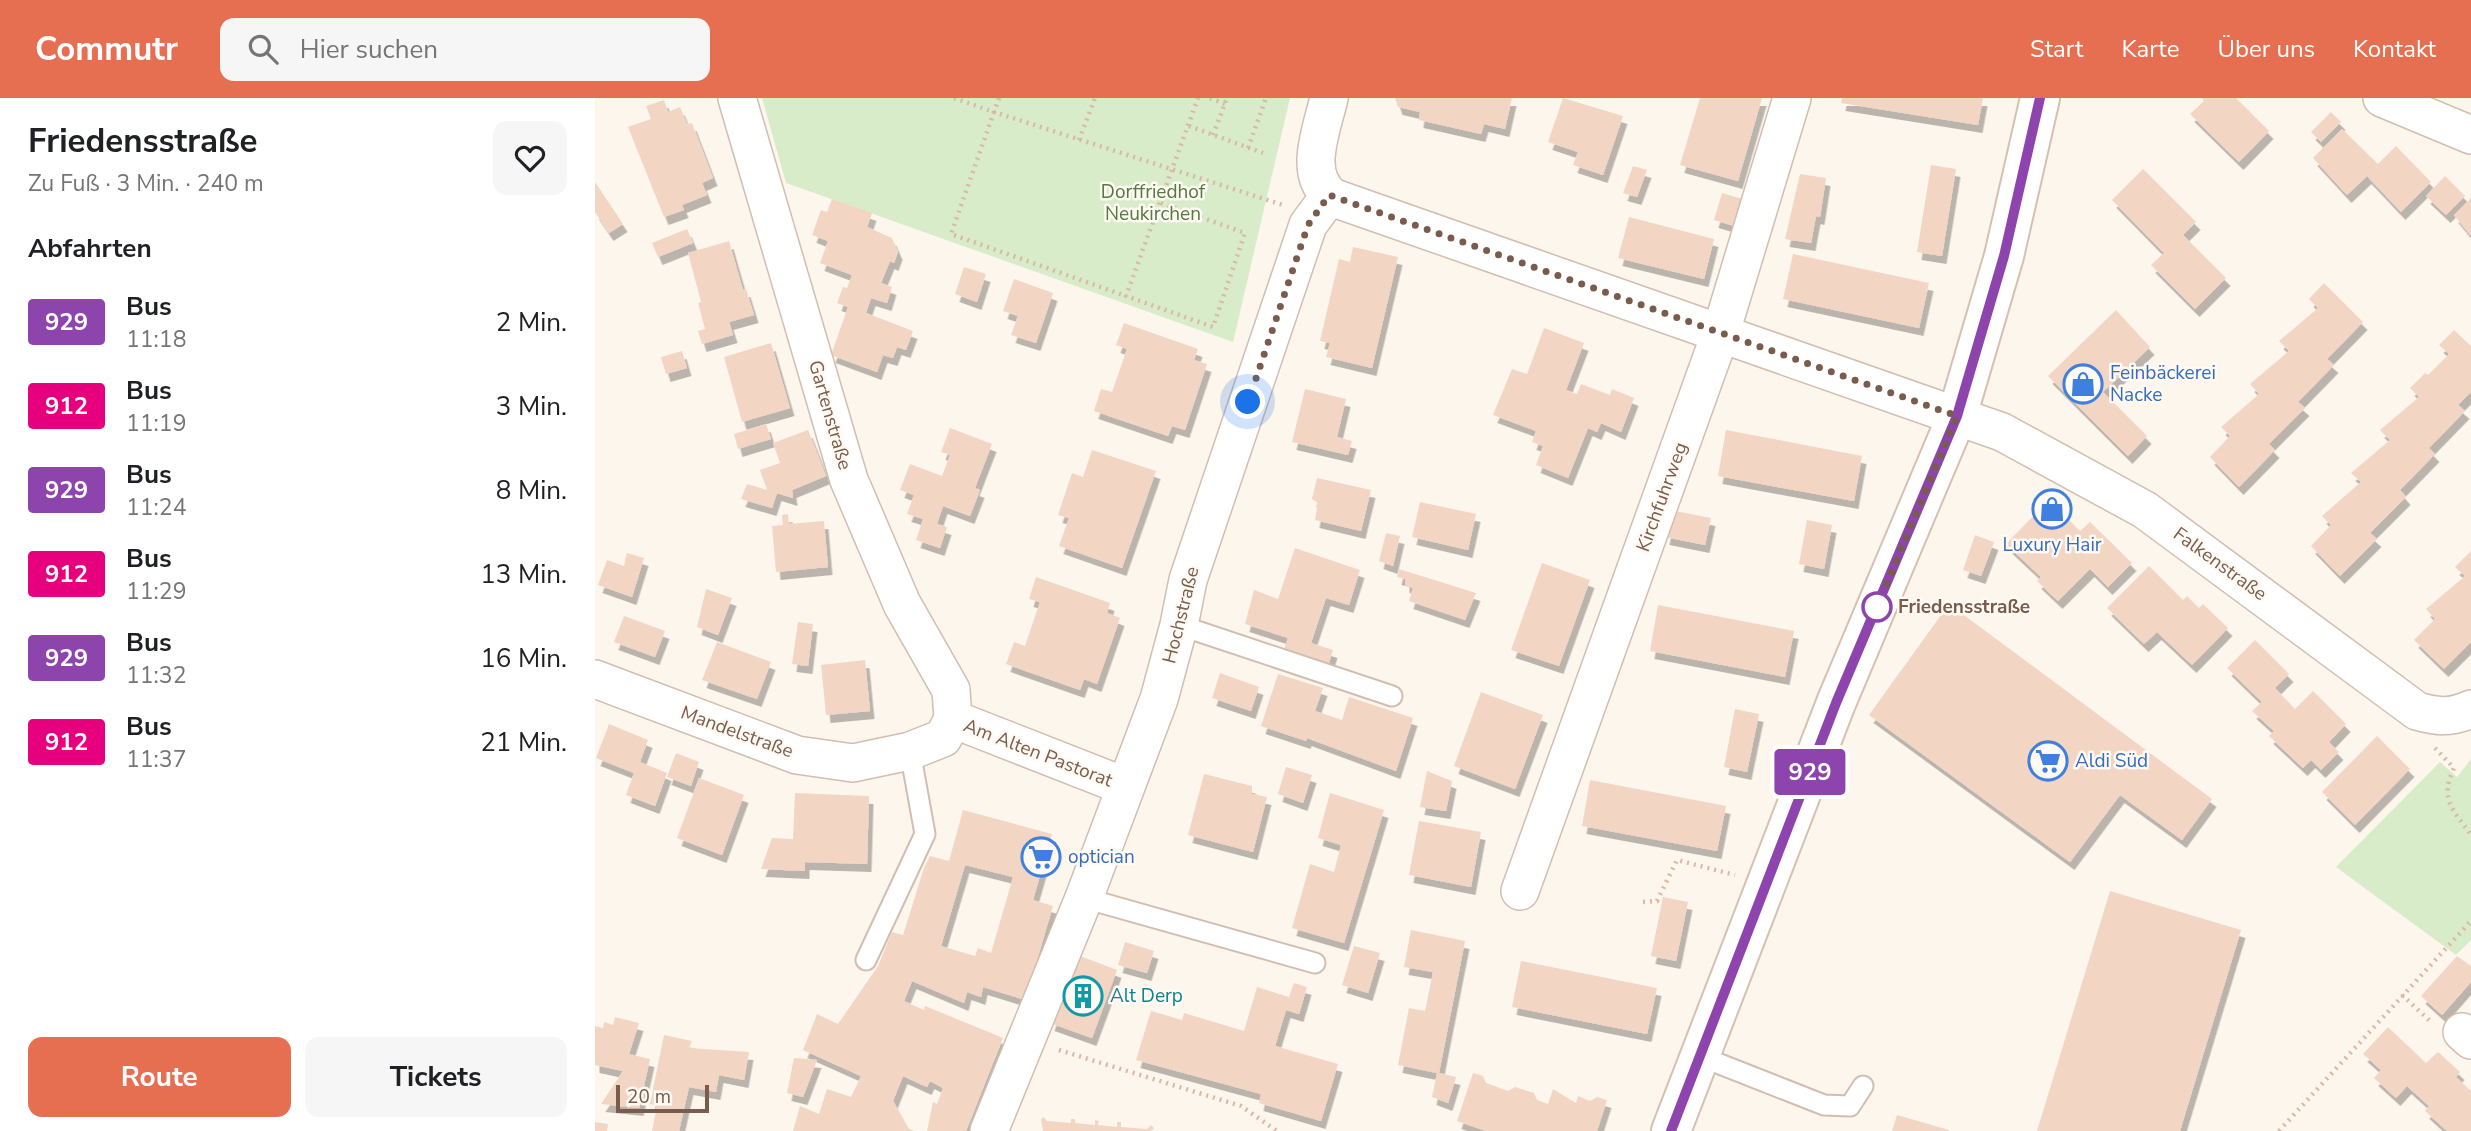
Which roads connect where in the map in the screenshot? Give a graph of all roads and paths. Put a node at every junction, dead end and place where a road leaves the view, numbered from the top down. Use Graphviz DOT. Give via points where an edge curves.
graph roads {
  1 [pos="737,98"];
  2 [pos="954,98"];
  3 [pos="999,98"];
  4 [pos="1095,98"];
  5 [pos="1198,98"];
  6 [pos="1210,98"];
  7 [pos="1266,98"];
  8 [pos="1329,98"];
  9 [pos="1792,98"];
  10 [pos="2040,98"];
  11 [pos="2382,98"];
  12 [pos="1226,101"];
  13 [pos="994,112"];
  14 [pos="1189,126"];
  15 [pos="1213,135"];
  16 [pos="2471,135"];
  17 [pos="1079,140"];
  18 [pos="1248,148"];
  19 [pos="1263,153"];
  20 [pos="1173,171"];
  21 [pos="1161,203"];
  22 [pos="1322,205"];
  23 [pos="1126,296"];
  24 [pos="1721,332"];
  25 [pos="1957,416"];
  26 [pos="1179,625"];
  27 [pos="595,680"];
  28 [pos="1392,696"];
  29 [pos="2454,713"];
  30 [pos="953,719"];
  31 [pos="910,751"];
  32 [pos="1124,786"];
  33 [pos="2471,835"];
  34 [pos="1747,878"];
  35 [pos="1520,891"];
  36 [pos="1084,898"];
  37 [pos="1643,902"];
  38 [pos="2471,921"];
  39 [pos="866,960"];
  40 [pos="1315,963"];
  41 [pos="2402,996"];
  42 [pos="2455,1032"];
  43 [pos="1024,1039"];
  44 [pos="1702,1058"];
  45 [pos="1863,1086"];
  46 [pos="989,1131"];
  47 [pos="1277,1131"];
  48 [pos="1671,1131"];
  49 [pos="2279,1131"];
  1 -- 30 [label="street, Gartenstraße" via="849,481 902,604 951,690"];
  2 -- 13 [label="path"];
  3 -- 13 [label="path"];
  4 -- 17 [label="path"];
  5 -- 14 [label="path"];
  6 -- 12 [label="path"];
  7 -- 18 [label="path"];
  8 -- 22 [label="street" via="1316,167"];
  9 -- 24 [label="street, Kirchfuhrweg"];
  10 -- 25 [label="main road" via="2004,256"];
  11 -- 16 [label="street"];
  12 -- 15 [label="path"];
  13 -- 17 [label="path"];
  13 -- 23 [label="path" via="951,234"];
  14 -- 15 [label="path"];
  14 -- 20 [label="path"];
  15 -- 18 [label="path"];
  17 -- 20 [label="path"];
  18 -- 19 [label="path"];
  20 -- 21 [label="path"];
  20 -- 22 [label="path"];
  21 -- 23 [label="path"];
  21 -- 23 [label="path" via="1245,233 1213,327"];
  22 -- 24 [label="street"];
  22 -- 26 [label="street, Hochstraße" via="1308,225 1188,580"];
  24 -- 25 [label="street"];
  24 -- 35 [label="street, Kirchfuhrweg"];
  25 -- 29 [label="street, Falkenstraße" via="2002,432 2145,510 2417,711"];
  25 -- 44 [label="main road" via="1836,703"];
  26 -- 28 [label="lane"];
  26 -- 32 [label="street, Hochstraße" via="1159,699"];
  27 -- 31 [label="street, Mandelstraße" via="797,755 853,763"];
  29 -- 33 [label="path" via="2431,744 2454,768 2446,786 2448,802"];
  30 -- 31 [label="street, Mandelstraße" via="943,738"];
  30 -- 32 [label="street, Am Alten Pastorat"];
  31 -- 39 [label="lane" via="925,834"];
  32 -- 36 [label="street, Hochstraße"];
  34 -- 37 [label="path" via="1677,860 1657,901"];
  36 -- 40 [label="lane"];
  36 -- 43 [label="street, Hochstraße"];
  38 -- 41 [label="path"];
  41 -- 42 [label="path"];
  41 -- 49 [label="path"];
  43 -- 46 [label="street, Hochstraße"];
  43 -- 47 [label="path" via="1241,1106"];
  44 -- 45 [label="lane" via="1824,1105 1850,1105"];
  44 -- 48 [label="main road"];
}
